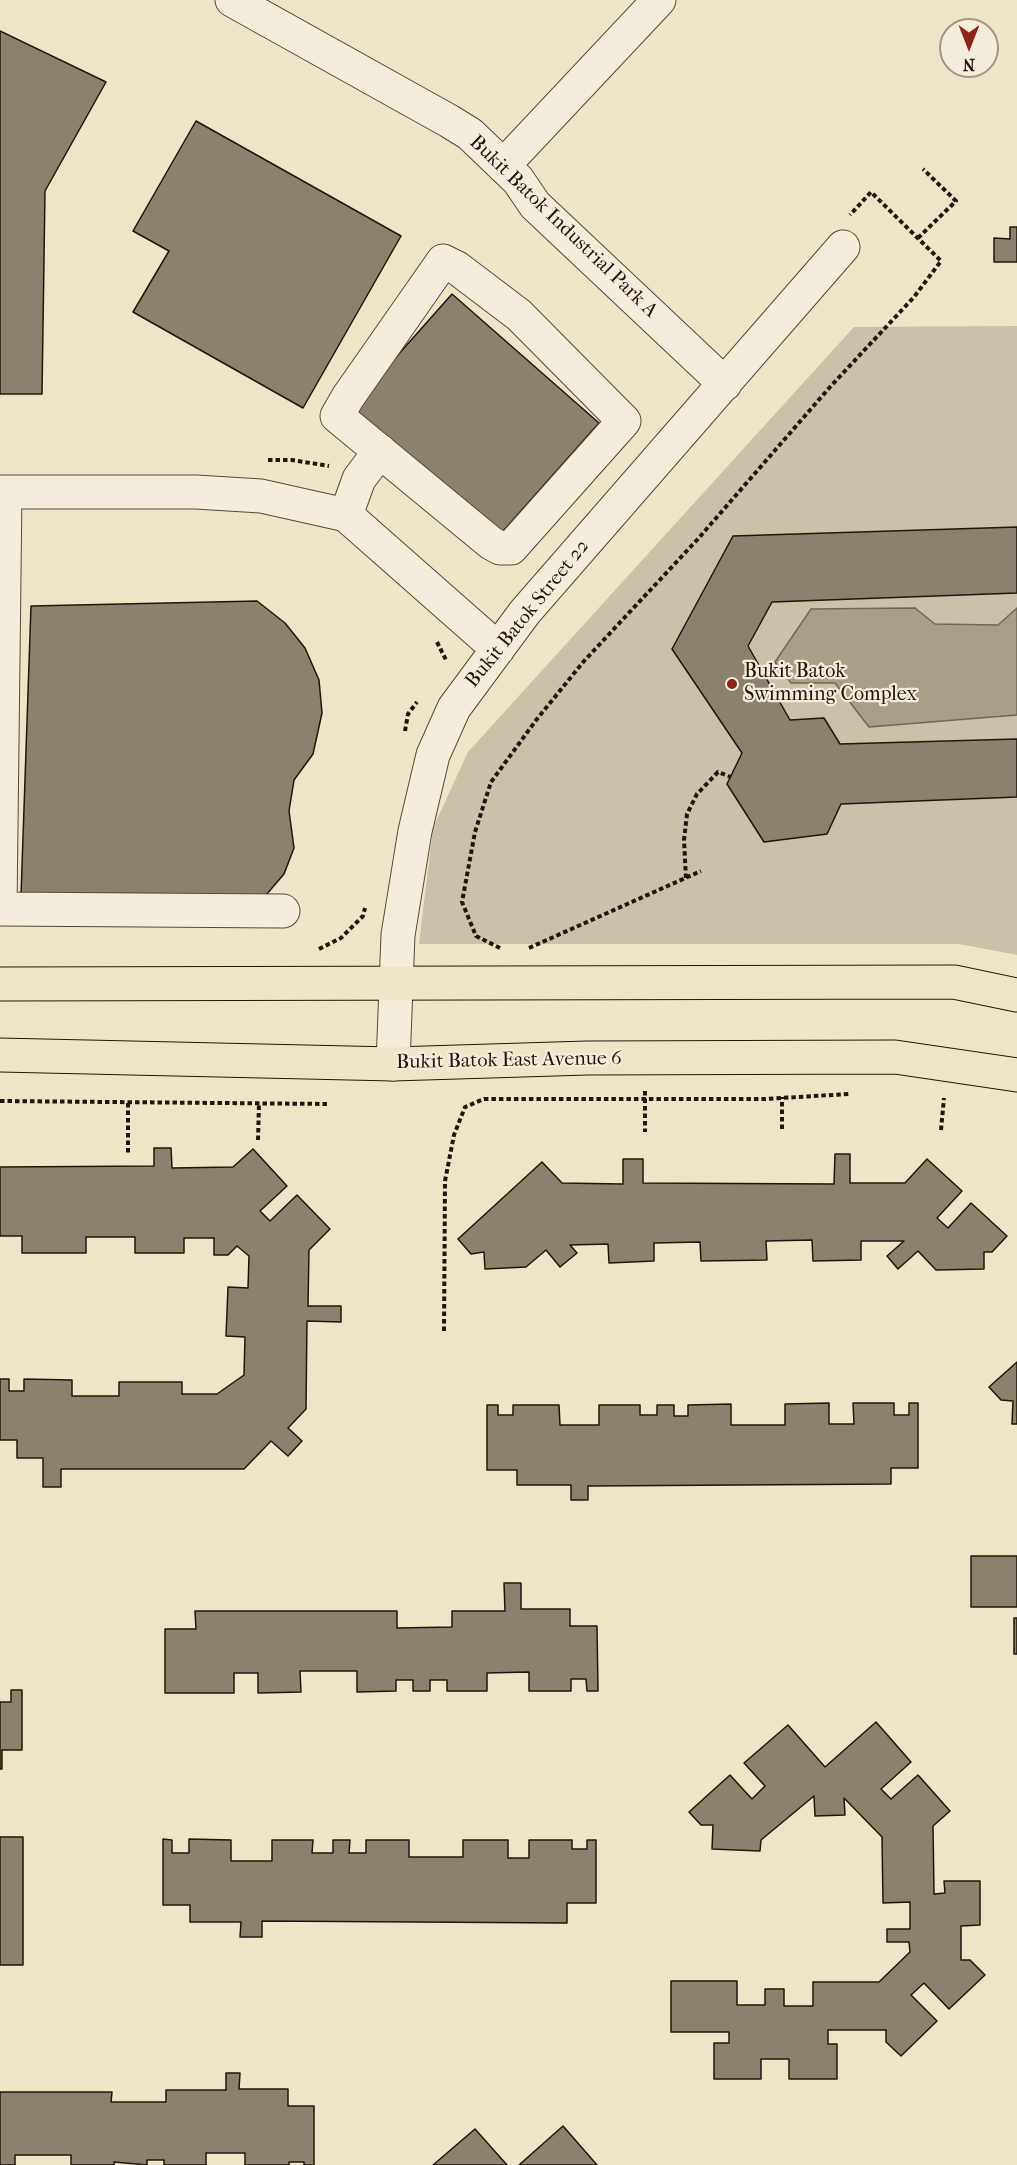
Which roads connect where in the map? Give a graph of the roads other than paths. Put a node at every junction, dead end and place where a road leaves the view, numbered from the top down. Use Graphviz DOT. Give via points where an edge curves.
graph roads {
  1 [pos="232,0"];
  2 [pos="659,0"];
  3 [pos="503,166"];
  4 [pos="843,247"];
  5 [pos="725,384"];
  6 [pos="380,452"];
  7 [pos="2,492"];
  8 [pos="346,515"];
  9 [pos="486,638"];
  10 [pos="0,909"];
  11 [pos="283,911"];
  12 [pos="0,984"];
  13 [pos="396,984"];
  14 [pos="1017,995"];
  15 [pos="0,1055"];
  16 [pos="393,1064"];
  17 [pos="1017,1075"];
  1 -- 3 [label="street, Bukit Batok Industrial Park A" via="449,121 470,134"];
  2 -- 3 [label="street"];
  3 -- 5 [label="street, Bukit Batok Industrial Park A" via="535,204"];
  4 -- 5 [label="street, Bukit Batok Street 22"];
  5 -- 9 [label="street, Bukit Batok Street 22" via="525,612"];
  6 -- 6 [label="street" via="491,543 511,548 624,421 519,315 442,261 338,416"];
  6 -- 8 [label="street" via="359,479"];
  7 -- 8 [label="street" via="261,496"];
  7 -- 10 [label="street"];
  8 -- 9 [label="street"];
  9 -- 13 [label="street, Bukit Batok Street 22" via="433,755 415,831 398,935"];
  10 -- 11 [label="street"];
  12 -- 13 [label="main road"];
  13 -- 14 [label="main road" via="954,982"];
  13 -- 16 [label="street, Bukit Batok Street 22"];
  15 -- 16 [label="main road, Bukit Batok East Avenue 6"];
  16 -- 17 [label="main road, Bukit Batok East Avenue 6" via="586,1058 895,1057"];
}
